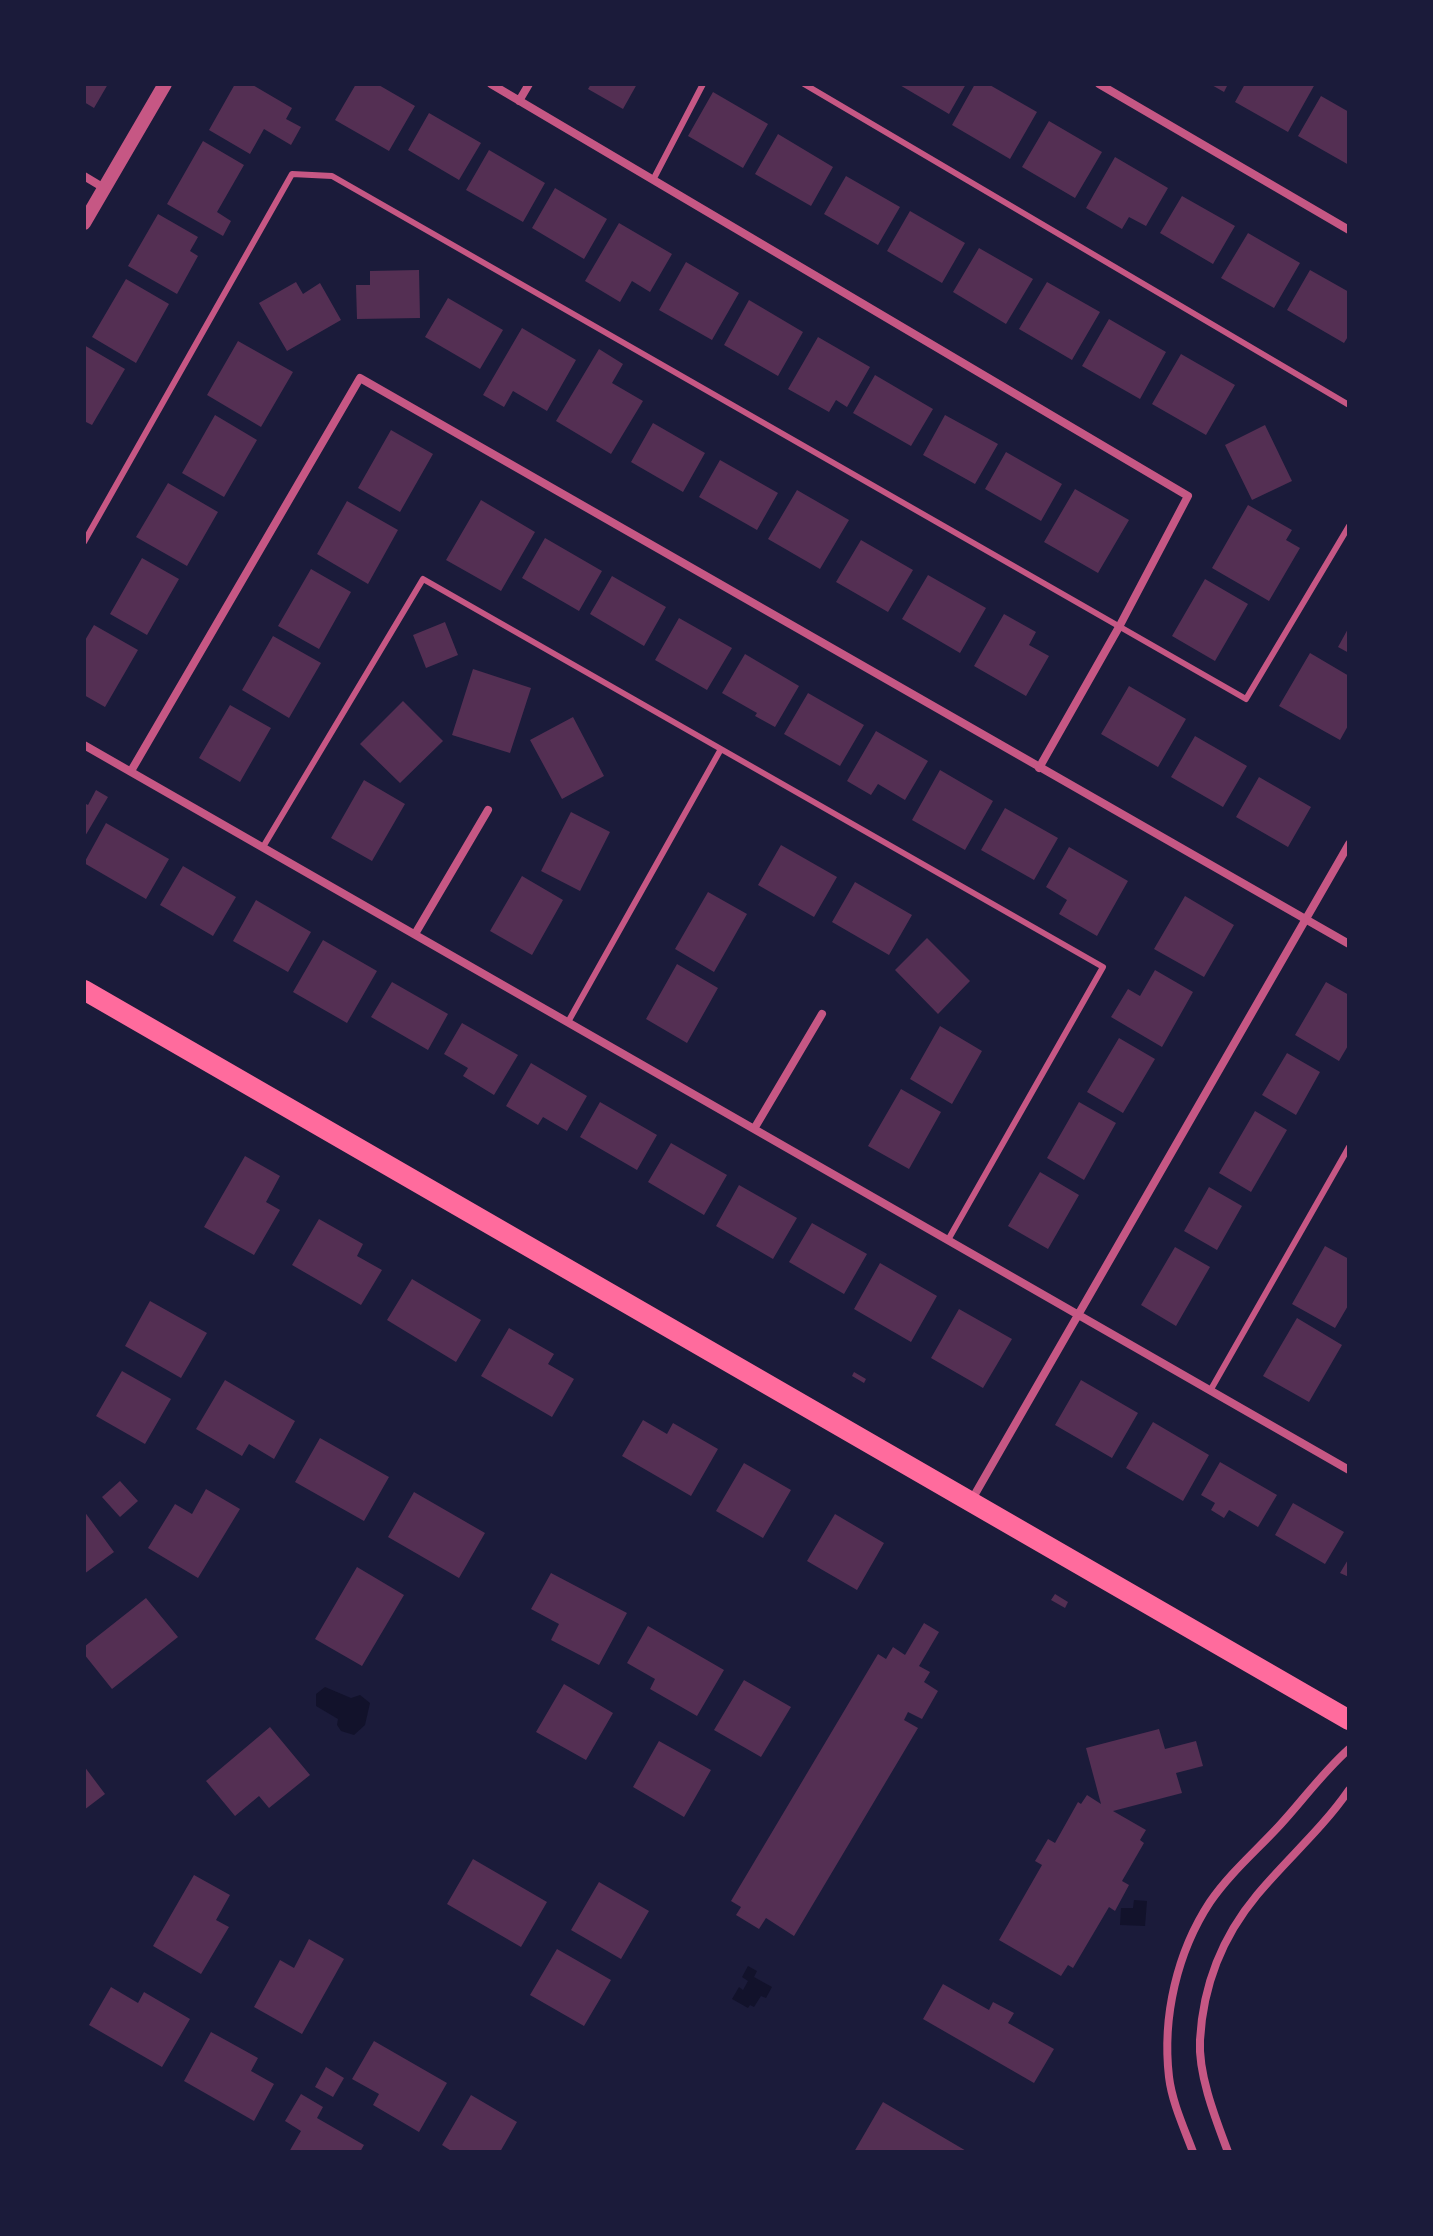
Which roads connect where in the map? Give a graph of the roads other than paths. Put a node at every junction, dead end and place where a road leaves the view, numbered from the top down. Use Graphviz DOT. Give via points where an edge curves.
graph roads {
  1 [pos="165,84"];
  2 [pos="491,84"];
  3 [pos="529,84"];
  4 [pos="703,84"];
  5 [pos="804,84"];
  6 [pos="1099,84"];
  7 [pos="519,101"];
  8 [pos="84,176"];
  9 [pos="652,181"];
  10 [pos="104,188"];
  11 [pos="84,223"];
  12 [pos="1349,230"];
  13 [pos="1349,405"];
  14 [pos="1349,526"];
  15 [pos="84,542"];
  16 [pos="1119,627"];
  17 [pos="84,745"];
  18 [pos="721,749"];
  19 [pos="1039,768"];
  20 [pos="131,771"];
  21 [pos="488,810"];
  22 [pos="1349,844"];
  23 [pos="263,847"];
  24 [pos="1307,918"];
  25 [pos="415,934"];
  26 [pos="1349,944"];
  27 [pos="84,990"];
  28 [pos="822,1014"];
  29 [pos="568,1022"];
  30 [pos="754,1129"];
  31 [pos="1349,1147"];
  32 [pos="948,1240"];
  33 [pos="1077,1314"];
  34 [pos="1210,1391"];
  35 [pos="1349,1470"];
  36 [pos="971,1502"];
  37 [pos="1349,1720"];
  38 [pos="1349,1749"];
  39 [pos="1349,1790"];
  40 [pos="1193,2152"];
  41 [pos="1228,2152"];
  1 -- 10 [label="street"];
  2 -- 7 [label="street"];
  3 -- 7 [label="street"];
  4 -- 9 [label="lane"];
  5 -- 13 [label="lane"];
  6 -- 12 [label="street"];
  7 -- 9 [label="street"];
  8 -- 10 [label="street"];
  9 -- 16 [label="street" via="1188,496"];
  10 -- 11 [label="street"];
  14 -- 16 [label="lane" via="1246,699"];
  15 -- 16 [label="lane" via="292,174 332,176"];
  16 -- 19 [label="street"];
  17 -- 20 [label="street"];
  18 -- 23 [label="lane" via="423,579"];
  18 -- 29 [label="lane"];
  18 -- 32 [label="lane" via="1103,967"];
  19 -- 20 [label="street" via="360,378"];
  19 -- 24 [label="street"];
  20 -- 23 [label="street"];
  21 -- 25 [label="street"];
  22 -- 24 [label="street"];
  23 -- 25 [label="street"];
  24 -- 26 [label="street"];
  24 -- 33 [label="street"];
  25 -- 29 [label="street"];
  27 -- 36 [label="main road"];
  28 -- 30 [label="street"];
  29 -- 30 [label="street"];
  30 -- 32 [label="street"];
  31 -- 34 [label="lane"];
  32 -- 33 [label="street"];
  33 -- 34 [label="street"];
  33 -- 36 [label="street"];
  34 -- 35 [label="street"];
  36 -- 37 [label="main road"];
  38 -- 40 [label="street" via="1210,1902 1195,1928 1167,2019 1169,2078"];
  39 -- 41 [label="street" via="1229,1932 1212,1972 1200,2042 1213,2110"];
}
